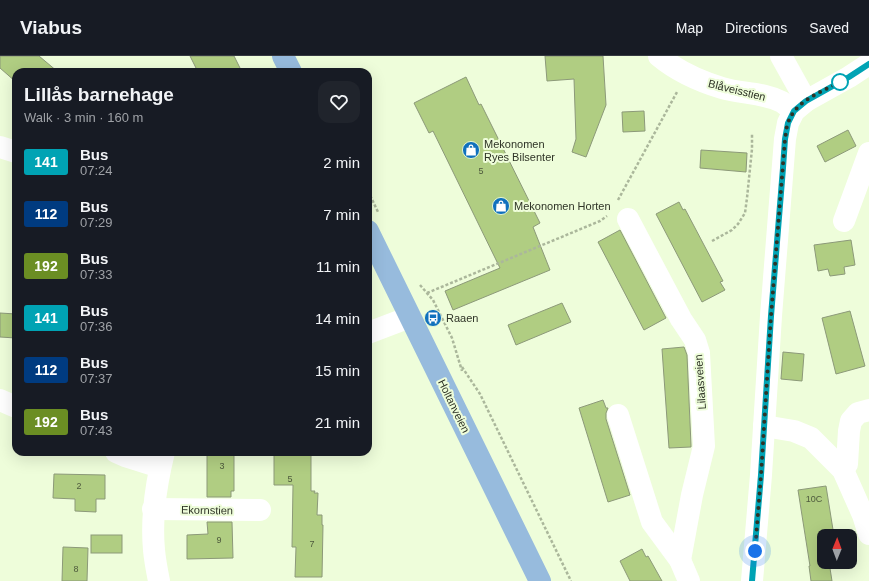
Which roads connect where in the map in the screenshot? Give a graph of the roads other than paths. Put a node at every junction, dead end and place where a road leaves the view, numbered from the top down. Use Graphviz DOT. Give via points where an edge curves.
graph roads {
  1 [pos="283,56"];
  2 [pos="659,56"];
  3 [pos="781,56"];
  4 [pos="869,64"];
  5 [pos="289,68"];
  6 [pos="800,106"];
  7 [pos="0,147"];
  8 [pos="12,151"];
  9 [pos="869,153"];
  10 [pos="618,211"];
  11 [pos="844,220"];
  12 [pos="372,239"];
  13 [pos="410,317"];
  14 [pos="372,331"];
  15 [pos="0,400"];
  16 [pos="12,405"];
  17 [pos="869,410"];
  18 [pos="618,414"];
  19 [pos="764,426"];
  20 [pos="125,456"];
  21 [pos="162,459"];
  22 [pos="843,470"];
  23 [pos="153,509"];
  24 [pos="260,510"];
  25 [pos="869,534"];
  26 [pos="680,560"];
  27 [pos="159,581"];
  28 [pos="540,581"];
  29 [pos="689,581"];
  30 [pos="752,581"];
  1 -- 5 [label="main road"];
  2 -- 6 [label="street, Blåveisstien" via="687,74 722,88"];
  3 -- 6 [label="street"];
  4 -- 6 [label="street"];
  6 -- 19 [label="street" via="788,123 785,139"];
  7 -- 8 [label="street"];
  9 -- 11 [label="street"];
  10 -- 26 [label="street, Lilaasveien" via="695,340 699,353 704,446"];
  12 -- 13 [label="main road, Holtanveien"];
  13 -- 14 [label="street"];
  13 -- 28 [label="main road, Holtanveien"];
  15 -- 16 [label="street"];
  17 -- 22 [label="street" via="858,413 851,421 847,464"];
  18 -- 26 [label="street" via="652,522"];
  19 -- 22 [label="street" via="794,431 811,438"];
  19 -- 30 [label="street"];
  20 -- 21 [label="street"];
  21 -- 23 [label="street"];
  22 -- 25 [label="street"];
  23 -- 24 [label="street, Ekornstien"];
  23 -- 27 [label="street" via="154,551"];
  26 -- 29 [label="street"];
}
